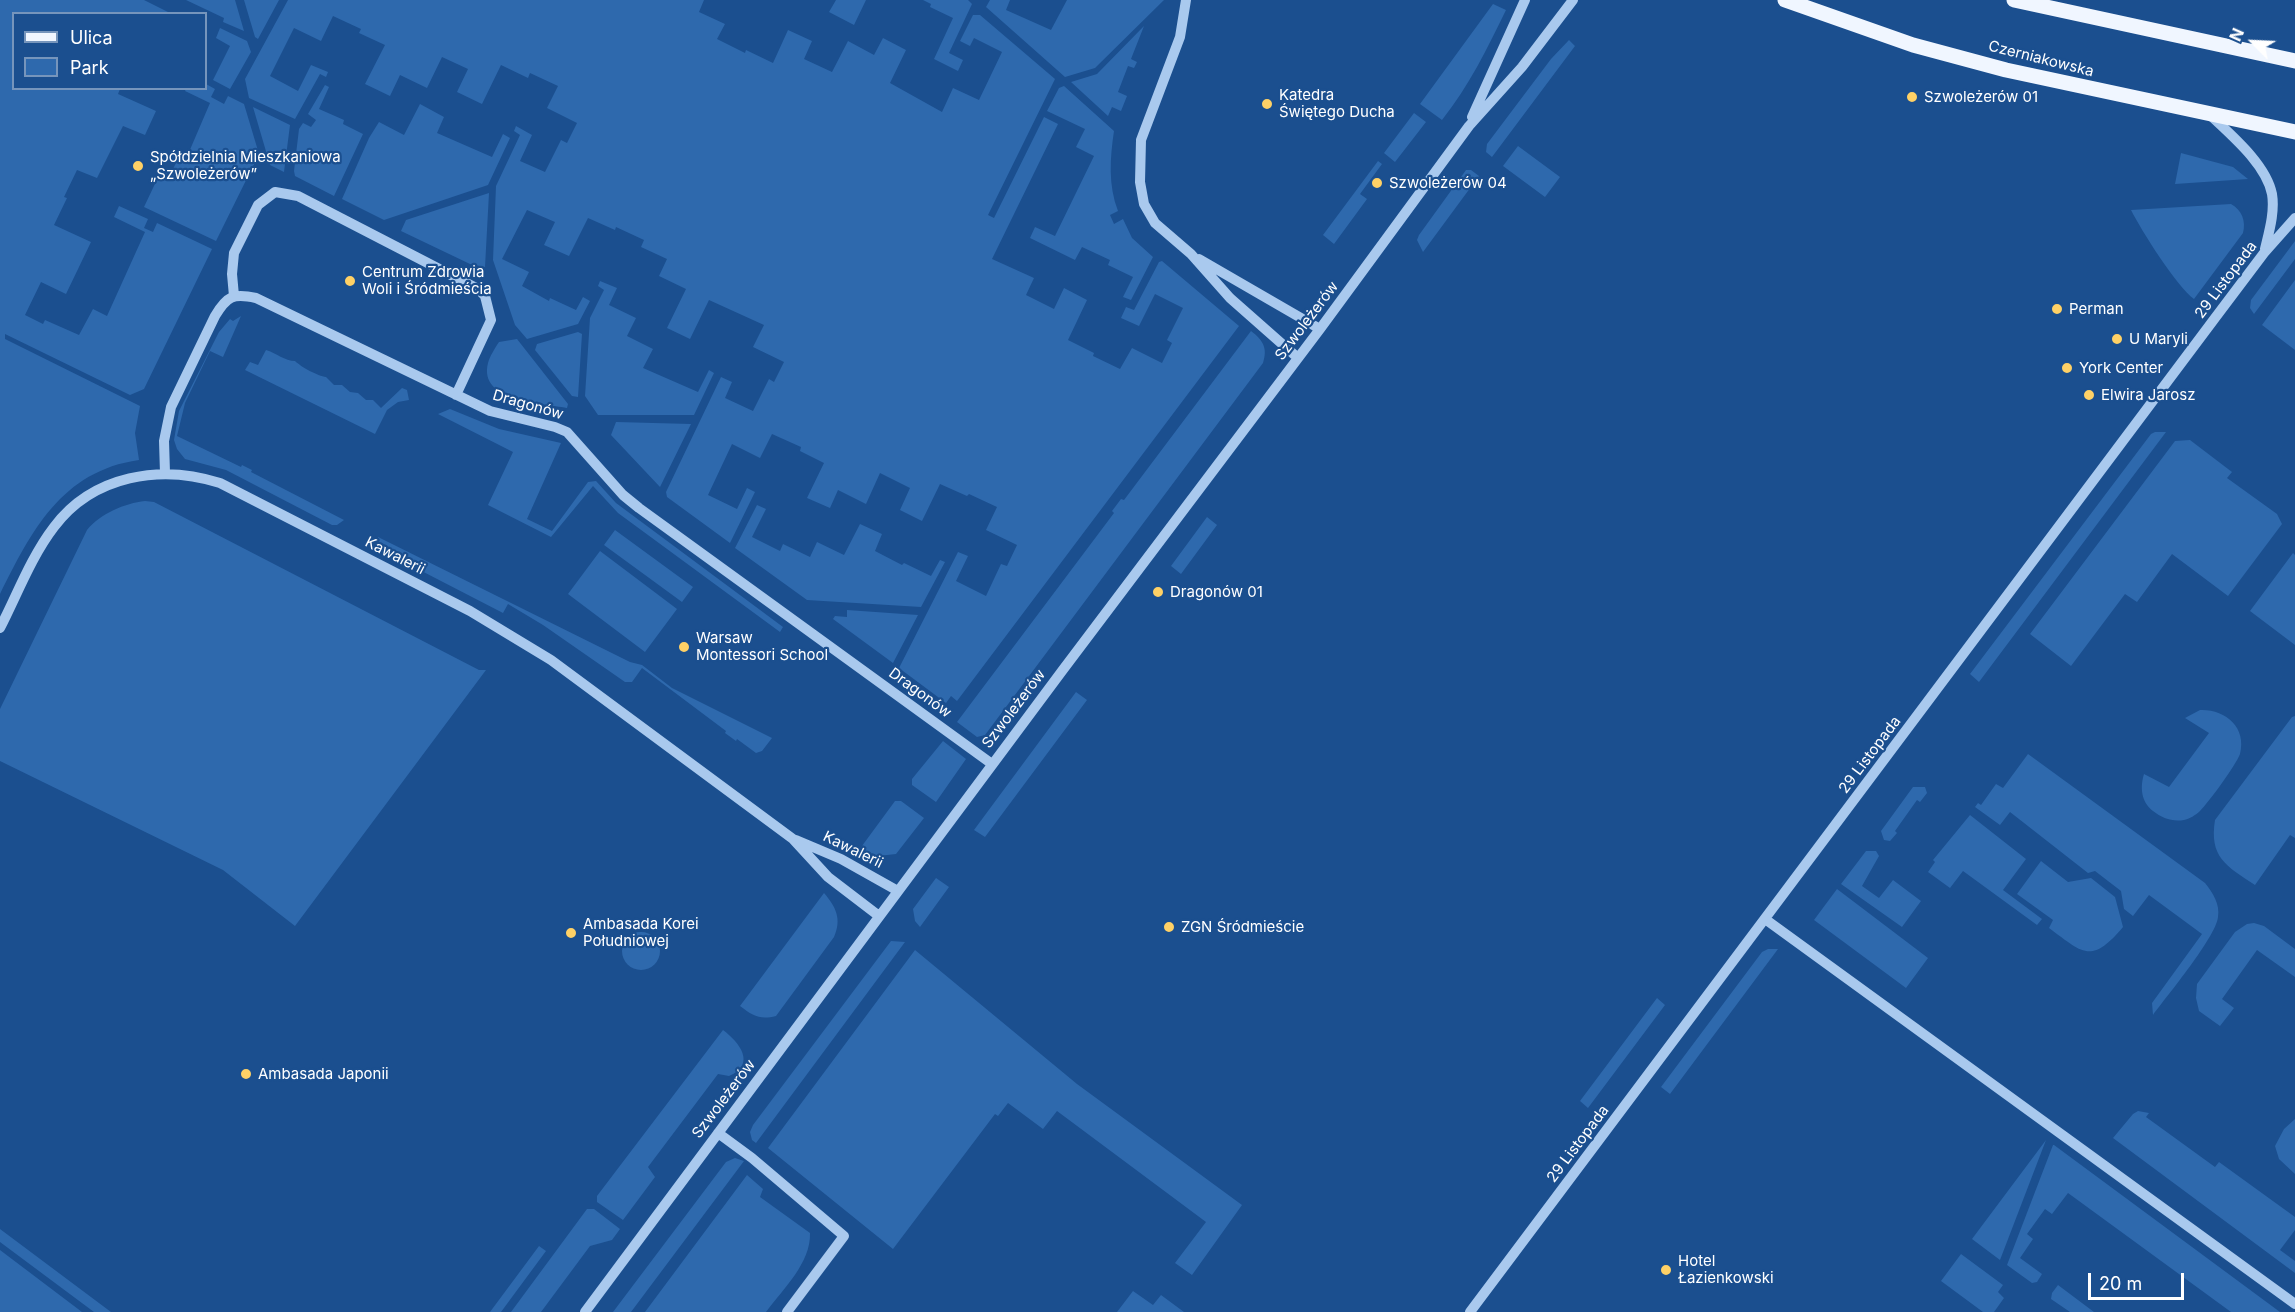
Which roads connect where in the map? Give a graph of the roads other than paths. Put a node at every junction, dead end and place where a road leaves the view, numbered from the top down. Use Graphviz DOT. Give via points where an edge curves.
graph roads {
  1 [pos="1186,0"];
  2 [pos="1525,0"];
  3 [pos="1573,0"];
  4 [pos="1785,0"];
  5 [pos="2014,0"];
  6 [pos="2295,61"];
  7 [pos="2210,115"];
  8 [pos="1469,126"];
  9 [pos="2295,132"];
  10 [pos="2295,218"];
  11 [pos="2264,253"];
  12 [pos="1191,254"];
  13 [pos="234,296"];
  14 [pos="1320,330"];
  15 [pos="1298,358"];
  16 [pos="456,395"];
  17 [pos="165,473"];
  18 [pos="0,628"];
  19 [pos="992,764"];
  20 [pos="793,838"];
  21 [pos="898,891"];
  22 [pos="879,916"];
  23 [pos="1765,919"];
  24 [pos="718,1132"];
  25 [pos="2295,1305"];
  26 [pos="585,1312"];
  27 [pos="787,1312"];
  28 [pos="1470,1312"];
  1 -- 12 [label="street" via="1180,38 1142,140 1140,182 1144,204 1155,223"];
  2 -- 8 [label="street, Szwoleżerów"];
  3 -- 8 [label="street, Szwoleżerów" via="1522,67"];
  4 -- 7 [label="main road, Czerniakowska" via="1913,45"];
  5 -- 6 [label="main road"];
  7 -- 9 [label="main road, Czerniakowska"];
  7 -- 11 [label="street" via="2247,151 2265,177 2272,195"];
  8 -- 14 [label="street, Szwoleżerów"];
  10 -- 11 [label="street, 29 Listopada"];
  11 -- 23 [label="street, 29 Listopada"];
  12 -- 14 [label="street"];
  12 -- 15 [label="street" via="1230,298"];
  13 -- 16 [label="street, Dragonów" via="256,298"];
  13 -- 16 [label="street" via="234,253 258,205 275,192 298,196 485,296 491,320"];
  13 -- 17 [label="street" via="223,303 215,316 171,407 164,441"];
  14 -- 15 [label="street, Szwoleżerów"];
  15 -- 19 [label="street, Szwoleżerów"];
  16 -- 19 [label="street, Dragonów" via="490,411 567,432 639,508"];
  17 -- 18 [label="street, Kawalerii" via="110,484 72,508 42,544"];
  17 -- 20 [label="street, Kawalerii" via="220,483 490,622 550,660"];
  19 -- 21 [label="street, Szwoleżerów"];
  20 -- 21 [label="street, Kawalerii"];
  20 -- 22 [label="street, Kawalerii" via="828,877"];
  21 -- 22 [label="street, Szwoleżerów"];
  22 -- 24 [label="street, Szwoleżerów"];
  23 -- 25 [label="street"];
  23 -- 28 [label="street, 29 Listopada"];
  24 -- 26 [label="street, Szwoleżerów"];
  24 -- 27 [label="street" via="844,1236"];
}
